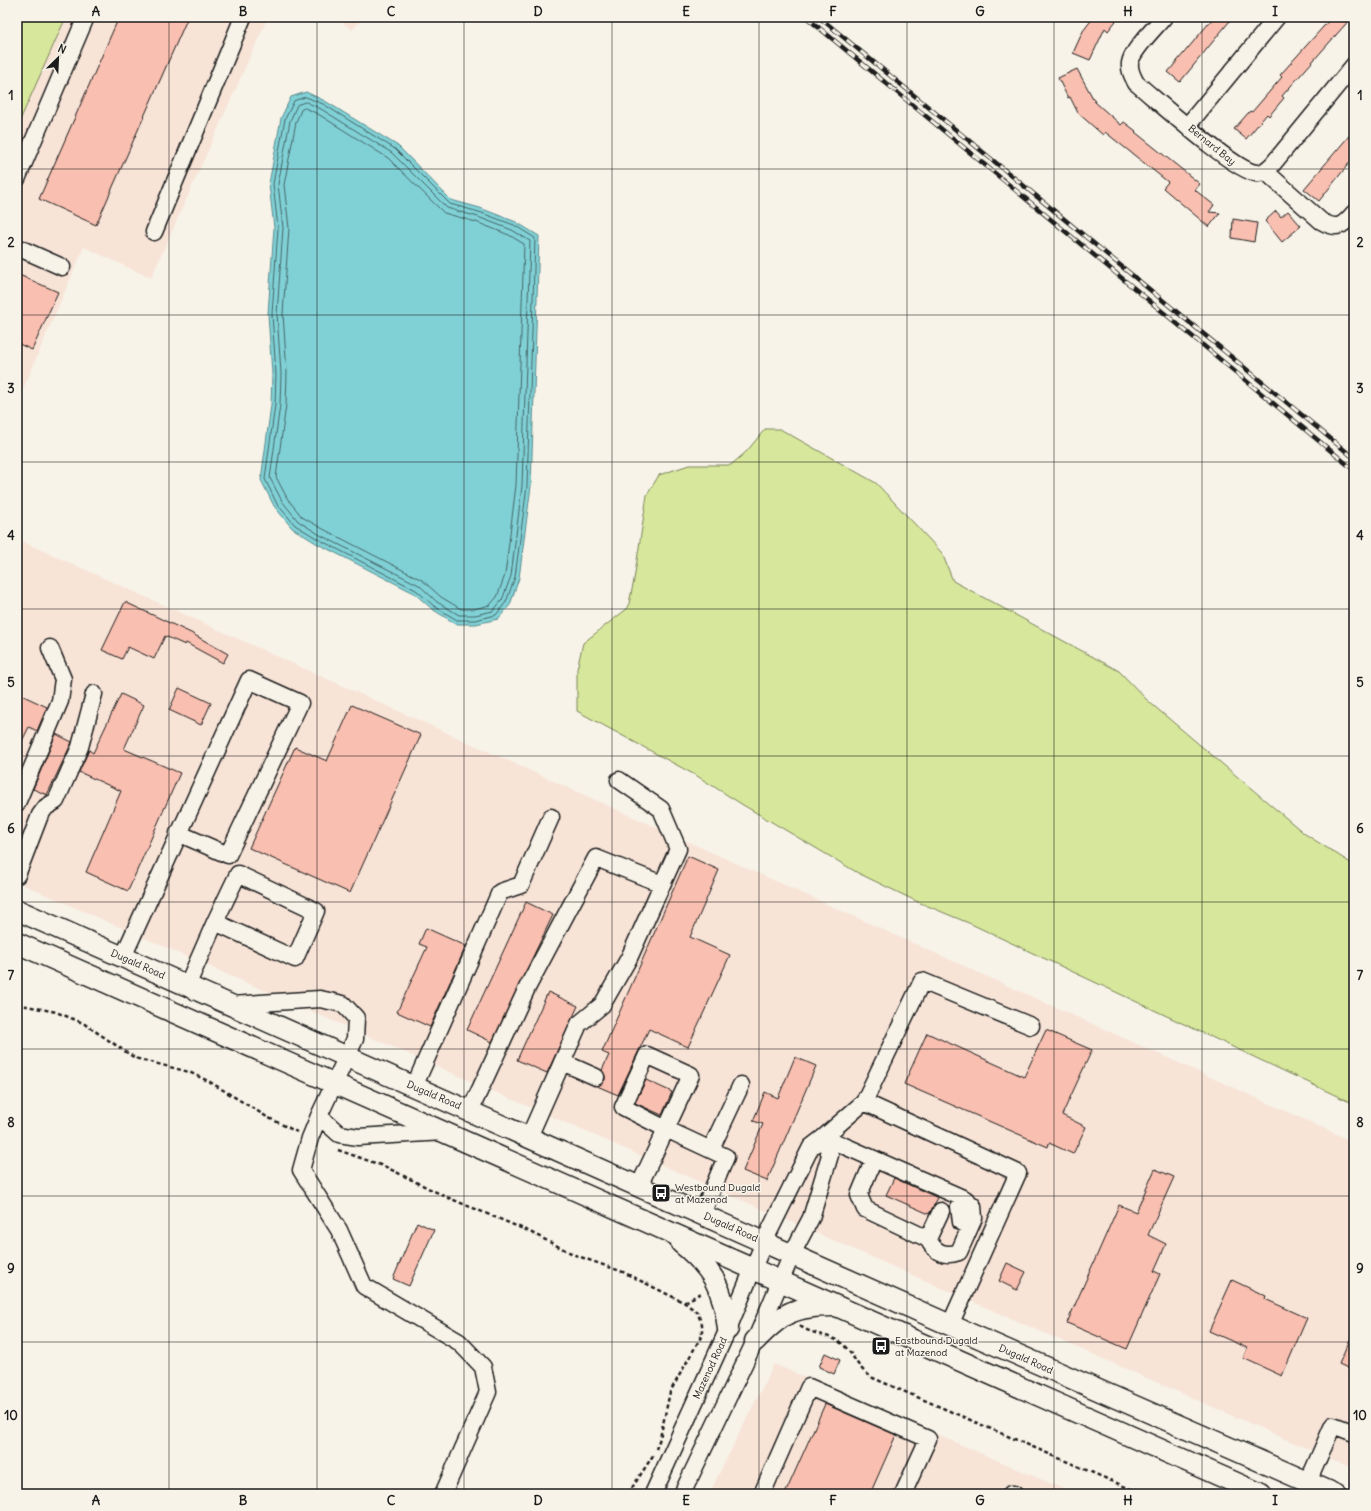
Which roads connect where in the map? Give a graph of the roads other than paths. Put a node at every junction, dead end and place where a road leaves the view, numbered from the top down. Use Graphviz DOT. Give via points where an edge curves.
graph roads {
  1 [pos="86,17"];
  2 [pos="243,17"];
  3 [pos="1164,17"];
  4 [pos="1277,17"];
  5 [pos="1354,65"];
  6 [pos="1188,125"];
  7 [pos="1265,171"];
  8 [pos="17,179"];
  9 [pos="1354,213"];
  10 [pos="154,232"];
  11 [pos="17,247"];
  12 [pos="62,268"];
  13 [pos="50,648"];
  14 [pos="94,694"];
  15 [pos="619,780"];
  16 [pos="17,803"];
  17 [pos="552,817"];
  18 [pos="178,833"];
  19 [pos="228,855"];
  20 [pos="238,874"];
  21 [pos="17,875"];
  22 [pos="662,884"];
  23 [pos="17,910"];
  24 [pos="215,922"];
  25 [pos="17,944"];
  26 [pos="123,957"];
  27 [pos="187,986"];
  28 [pos="232,1006"];
  29 [pos="1031,1026"];
  30 [pos="346,1056"];
  31 [pos="562,1062"];
  32 [pos="596,1077"];
  33 [pos="333,1084"];
  34 [pos="741,1085"];
  35 [pos="414,1087"];
  36 [pos="864,1102"];
  37 [pos="470,1111"];
  38 [pos="319,1116"];
  39 [pos="666,1129"];
  40 [pos="444,1132"];
  41 [pos="529,1137"];
  42 [pos="824,1137"];
  43 [pos="711,1149"];
  44 [pos="874,1160"];
  45 [pos="639,1186"];
  46 [pos="940,1211"];
  47 [pos="702,1214"];
  48 [pos="664,1229"];
  49 [pos="928,1239"];
  50 [pos="764,1242"];
  51 [pos="792,1254"];
  52 [pos="754,1269"];
  53 [pos="781,1281"];
  54 [pos="838,1306"];
  55 [pos="950,1325"];
  56 [pos="728,1329"];
  57 [pos="755,1341"];
  58 [pos="1354,1433"];
  59 [pos="1308,1482"];
  60 [pos="443,1494"];
  61 [pos="653,1494"];
  62 [pos="682,1494"];
  63 [pos="762,1494"];
  64 [pos="903,1494"];
  65 [pos="1260,1494"];
  66 [pos="1334,1494"];
  1 -- 8 [label="street"];
  2 -- 10 [label="street"];
  3 -- 6 [label="street, Bernard Bay" via="1133,55 1130,63 1131,74 1136,83"];
  4 -- 6 [label="street"];
  5 -- 7 [label="street"];
  6 -- 7 [label="street, Bernard Bay" via="1236,165 1258,173"];
  7 -- 9 [label="street" via="1320,221 1330,226 1342,225"];
  11 -- 12 [label="street"];
  13 -- 16 [label="street" via="63,679 60,701"];
  14 -- 21 [label="street" via="80,747 56,801 46,806 40,815"];
  15 -- 22 [label="street" via="661,809 678,849"];
  17 -- 35 [label="street" via="521,885 500,892"];
  18 -- 19 [label="street"];
  18 -- 19 [label="street" via="249,680 300,703"];
  18 -- 26 [label="street"];
  19 -- 20 [label="street"];
  20 -- 24 [label="street"];
  20 -- 24 [label="street" via="316,910 295,958"];
  22 -- 31 [label="street" via="629,958 602,1005 579,1024"];
  22 -- 37 [label="street" via="596,858 527,988"];
  23 -- 26 [label="main road, Dugald Road"];
  24 -- 27 [label="street"];
  25 -- 33 [label="main road"];
  26 -- 27 [label="main road, Dugald Road"];
  27 -- 28 [label="main road, Dugald Road"];
  28 -- 30 [label="main road, Dugald Road"];
  28 -- 30 [label="street" via="320,999 343,1004 356,1018 355,1039"];
  29 -- 36 [label="street" via="922,981"];
  30 -- 33 [label="street"];
  30 -- 35 [label="main road, Dugald Road"];
  31 -- 32 [label="street"];
  31 -- 41 [label="street"];
  33 -- 38 [label="street"];
  33 -- 40 [label="main road"];
  34 -- 43 [label="street"];
  35 -- 37 [label="main road, Dugald Road"];
  36 -- 42 [label="street, Mazenod Road"];
  36 -- 55 [label="street" via="1018,1173"];
  37 -- 41 [label="main road, Dugald Road"];
  38 -- 40 [label="street" via="339,1134 358,1137"];
  38 -- 60 [label="street" via="301,1170 339,1230 364,1286 458,1342 483,1367 488,1392"];
  39 -- 39 [label="street" via="691,1075 647,1055 623,1107"];
  39 -- 43 [label="street"];
  39 -- 45 [label="street"];
  40 -- 48 [label="main road"];
  41 -- 45 [label="main road, Dugald Road"];
  42 -- 44 [label="street"];
  42 -- 50 [label="street, Mazenod Road" via="811,1147"];
  42 -- 51 [label="street" via="830,1155 811,1218"];
  43 -- 47 [label="street" via="726,1157"];
  44 -- 49 [label="street" via="859,1195 865,1209"];
  44 -- 49 [label="street" via="965,1199 959,1206 961,1222 970,1226 959,1252 950,1255 940,1254 931,1246"];
  45 -- 47 [label="main road, Dugald Road"];
  46 -- 49 [label="street"];
  47 -- 50 [label="main road, Dugald Road"];
  48 -- 52 [label="main road"];
  48 -- 56 [label="main road" via="698,1256 717,1284 726,1306"];
  50 -- 51 [label="main road, Dugald Road"];
  50 -- 52 [label="street, Mazenod Road"];
  51 -- 53 [label="street"];
  51 -- 55 [label="main road, Dugald Road"];
  52 -- 53 [label="main road"];
  52 -- 56 [label="street, Mazenod Road"];
  53 -- 54 [label="main road"];
  53 -- 57 [label="street"];
  54 -- 57 [label="main road" via="811,1306 792,1312 775,1320"];
  54 -- 65 [label="main road"];
  55 -- 59 [label="main road, Dugald Road"];
  56 -- 61 [label="street, Mazenod Road"];
  57 -- 62 [label="street"];
  58 -- 59 [label="street" via="1332,1425"];
  59 -- 66 [label="main road, Dugald Road"];
  63 -- 64 [label="street" via="809,1387 928,1439"];
}
